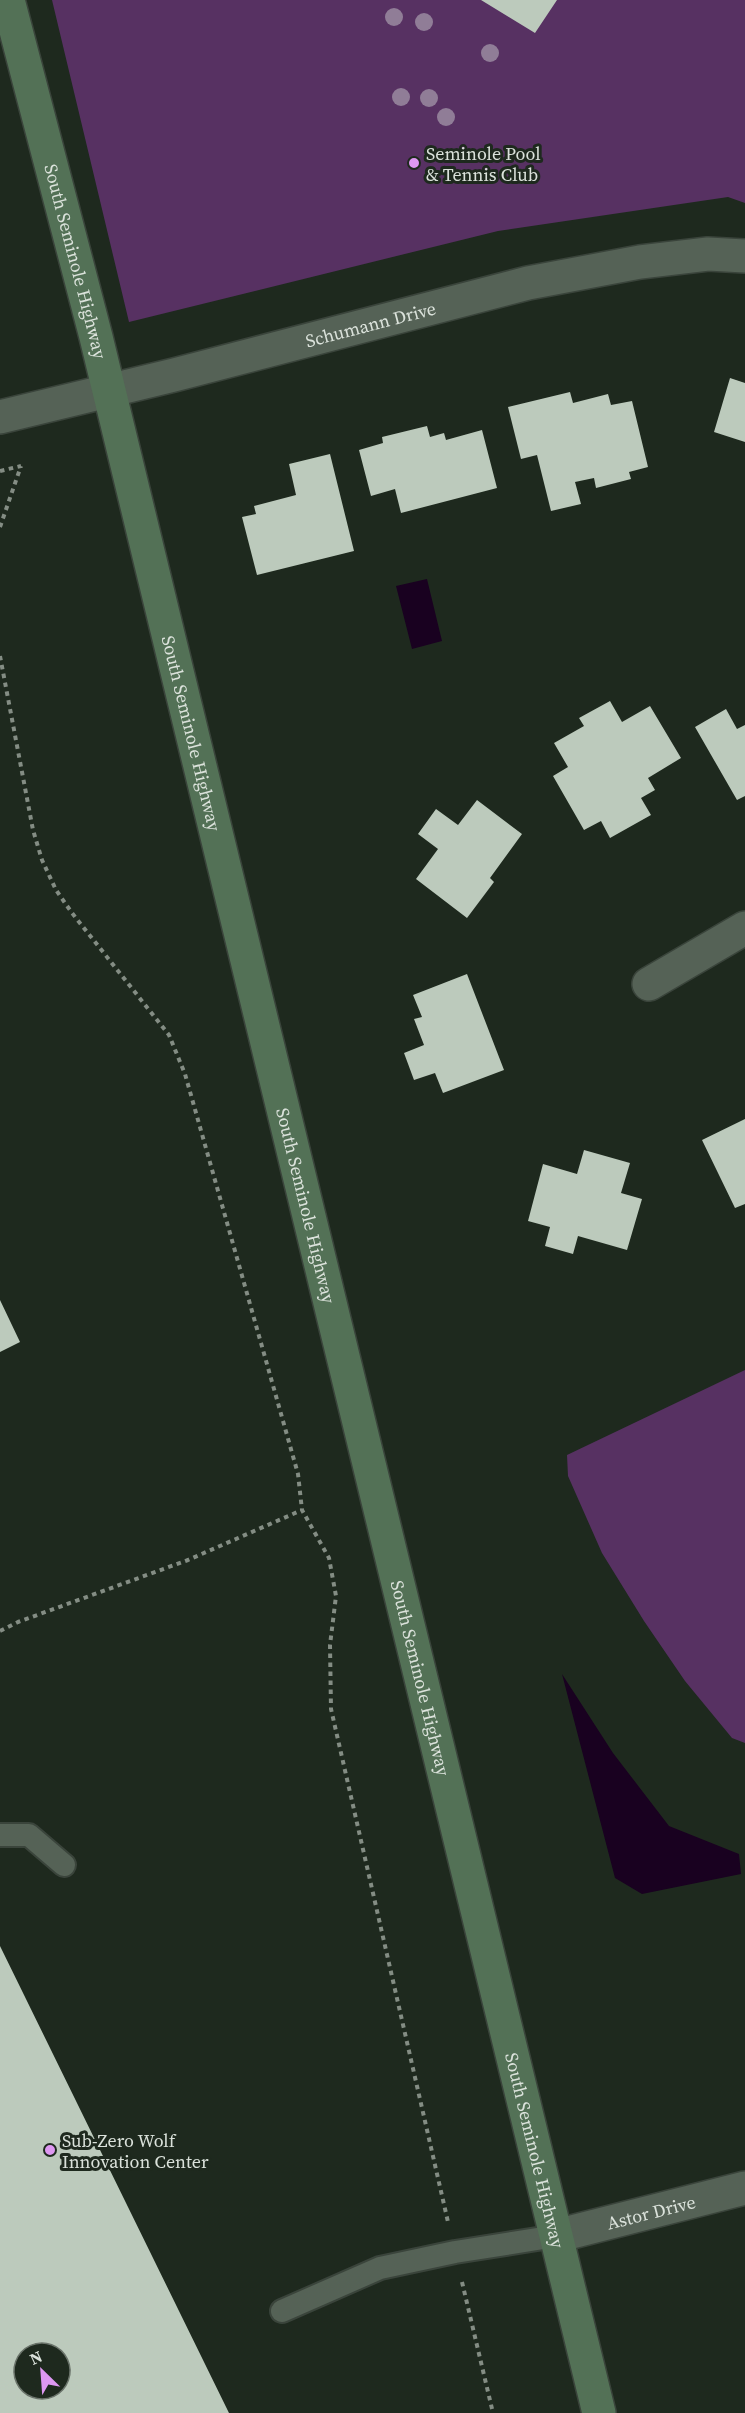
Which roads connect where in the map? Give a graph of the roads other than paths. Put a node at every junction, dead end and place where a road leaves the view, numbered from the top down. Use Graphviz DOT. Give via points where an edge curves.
graph roads {
  1 [pos="8,0"];
  2 [pos="745,256"];
  3 [pos="108,390"];
  4 [pos="0,417"];
  5 [pos="745,928"];
  6 [pos="649,984"];
  7 [pos="0,1835"];
  8 [pos="64,1865"];
  9 [pos="745,2188"];
  10 [pos="556,2236"];
  11 [pos="282,2311"];
  12 [pos="599,2413"];
  1 -- 3 [label="street, South Seminole Highway"];
  2 -- 3 [label="street, Schumann Drive" via="696,255 640,262 528,284"];
  3 -- 4 [label="street, Schumann Drive"];
  3 -- 10 [label="street, South Seminole Highway"];
  5 -- 6 [label="street"];
  7 -- 8 [label="lane" via="29,1836"];
  9 -- 10 [label="street, Astor Drive"];
  10 -- 11 [label="lane" via="380,2268"];
  10 -- 12 [label="street, South Seminole Highway"];
}
